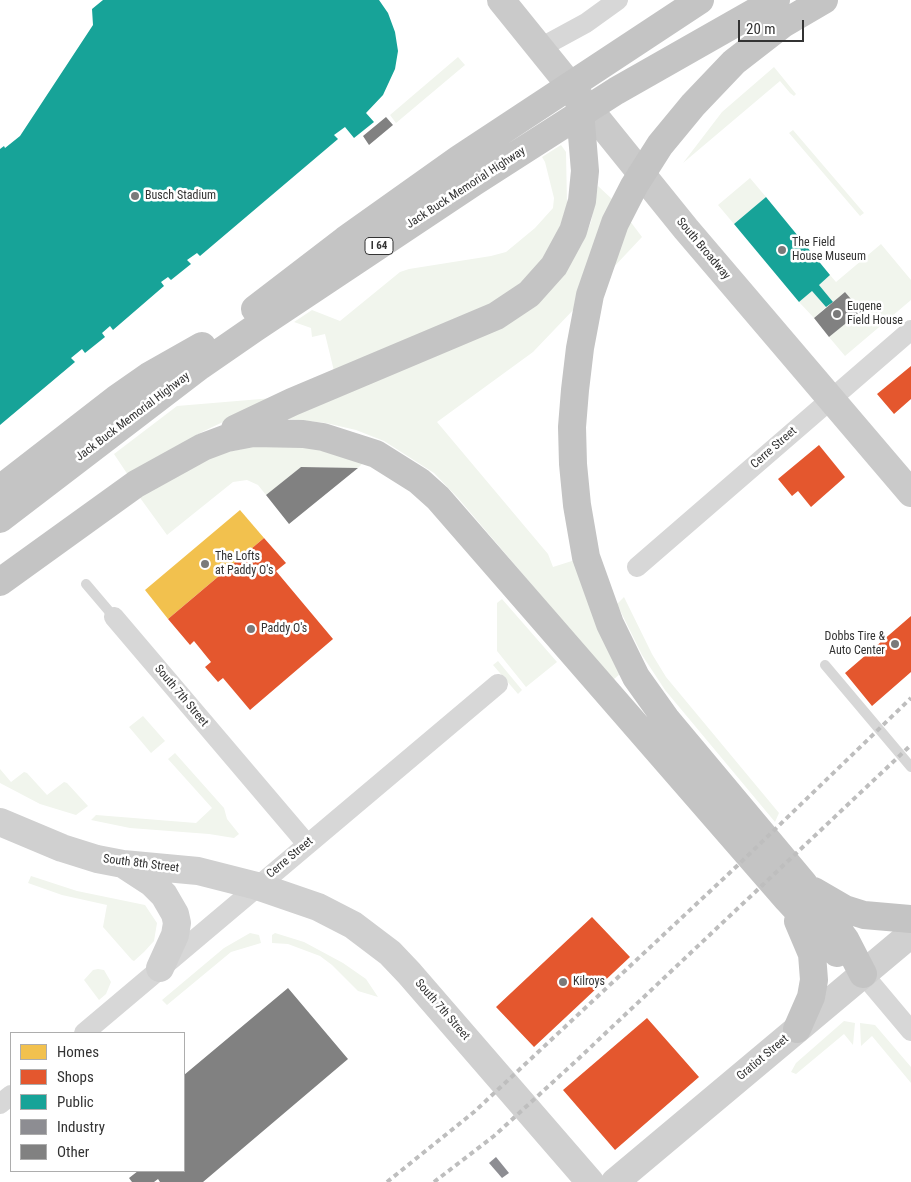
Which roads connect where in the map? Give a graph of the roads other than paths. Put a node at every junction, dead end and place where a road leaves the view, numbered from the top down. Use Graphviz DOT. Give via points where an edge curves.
graph roads {
  1 [pos="500,0"];
  2 [pos="618,0"];
  3 [pos="700,0"];
  4 [pos="776,0"];
  5 [pos="824,0"];
  6 [pos="540,48"];
  7 [pos="580,99"];
  8 [pos="911,330"];
  9 [pos="217,338"];
  10 [pos="831,399"];
  11 [pos="0,490"];
  12 [pos="911,493"];
  13 [pos="0,514"];
  14 [pos="0,519"];
  15 [pos="637,567"];
  16 [pos="0,582"];
  17 [pos="86,584"];
  18 [pos="114,617"];
  19 [pos="825,665"];
  20 [pos="498,684"];
  21 [pos="911,766"];
  22 [pos="0,822"];
  23 [pos="307,844"];
  24 [pos="123,864"];
  25 [pos="257,886"];
  26 [pos="796,892"];
  27 [pos="911,919"];
  28 [pos="911,934"];
  29 [pos="160,968"];
  30 [pos="863,974"];
  31 [pos="797,1029"];
  32 [pos="911,1031"];
  33 [pos="85,1032"];
  34 [pos="10,1095"];
  35 [pos="0,1104"];
  36 [pos="590,1182"];
  37 [pos="615,1182"];
  1 -- 6 [label="main road, South Broadway"];
  2 -- 6 [label="street" via="563,37"];
  3 -- 9 [label="highway, Jack Buck Memorial Highway / I 64" via="458,159"];
  4 -- 14 [label="highway, Jack Buck Memorial Highway / I 64" via="616,92 466,187 255,328 192,372"];
  5 -- 26 [label="highway" via="759,41 734,62 660,145 615,223 590,295 575,390 573,464 577,505 586,556 610,624 650,698"];
  6 -- 7 [label="main road, South Broadway"];
  7 -- 10 [label="main road, South Broadway"];
  7 -- 16 [label="highway" via="585,171 582,201 573,231 554,266 529,294 496,316 262,416 199,448 100,510"];
  8 -- 10 [label="street, Cerre Street"];
  9 -- 11 [label="highway" via="149,376"];
  9 -- 13 [label="highway, Jack Buck Memorial Highway / I 64"];
  10 -- 12 [label="main road, South Broadway"];
  10 -- 15 [label="street, Cerre Street"];
  16 -- 26 [label="highway" via="136,484 203,447 253,433 279,432 323,437 368,451 419,481 456,519"];
  17 -- 18 [label="lane"];
  18 -- 23 [label="street, South 7th Street"];
  19 -- 21 [label="lane"];
  20 -- 23 [label="street, Cerre Street"];
  22 -- 24 [label="main road, South 8th Street" via="62,848"];
  23 -- 25 [label="street, Cerre Street"];
  24 -- 25 [label="main road, South 8th Street" via="198,871"];
  24 -- 29 [label="main road" via="152,882 175,914 175,935"];
  25 -- 29 [label="street, Cerre Street"];
  25 -- 36 [label="main road, South 7th Street" via="334,914 373,938 390,953"];
  26 -- 27 [label="highway" via="825,899 864,915"];
  26 -- 30 [label="highway" via="845,939"];
  26 -- 31 [label="highway" via="814,965 811,997"];
  28 -- 30 [label="main road, Gratiot Street"];
  29 -- 33 [label="street, Cerre Street"];
  30 -- 31 [label="main road, Gratiot Street"];
  30 -- 32 [label="street"];
  31 -- 37 [label="main road, Gratiot Street"];
  34 -- 35 [label="street"];
}
